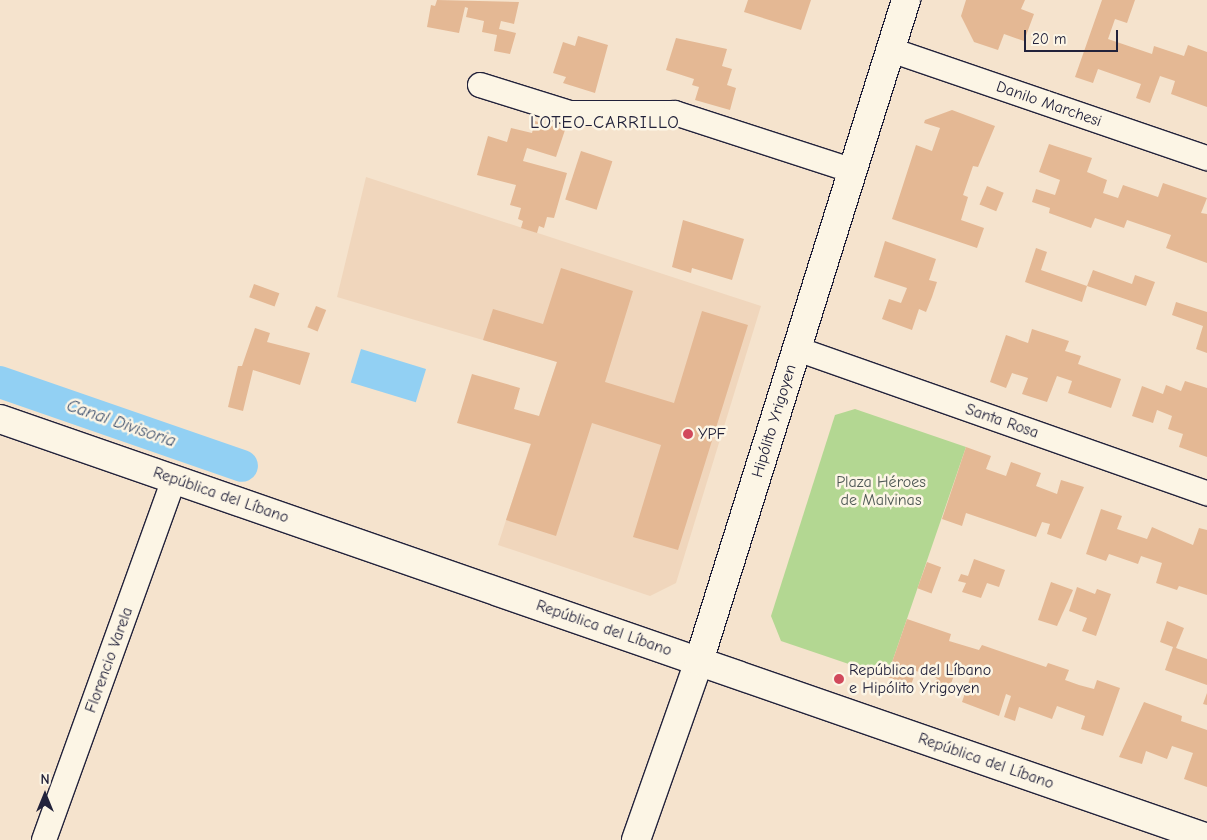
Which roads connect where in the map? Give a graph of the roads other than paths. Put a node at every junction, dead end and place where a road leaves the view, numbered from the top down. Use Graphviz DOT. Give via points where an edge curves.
graph roads {
  1 [pos="906,0"];
  2 [pos="891,50"];
  3 [pos="480,86"];
  4 [pos="1207,158"];
  5 [pos="853,171"];
  6 [pos="797,349"];
  7 [pos="0,418"];
  8 [pos="174,479"];
  9 [pos="1207,492"];
  10 [pos="699,661"];
  11 [pos="1207,838"];
  12 [pos="44,840"];
  13 [pos="636,840"];
  1 -- 2 [label="main road, Hipólito Yrigoyen"];
  2 -- 4 [label="street, Danilo Marchesi"];
  2 -- 5 [label="main road, Hipólito Yrigoyen"];
  3 -- 5 [label="street" via="570,112 675,113"];
  5 -- 6 [label="main road, Hipólito Yrigoyen"];
  6 -- 9 [label="street, Santa Rosa"];
  6 -- 10 [label="main road, Hipólito Yrigoyen"];
  7 -- 8 [label="main road, República del Líbano"];
  8 -- 10 [label="main road, República del Líbano"];
  8 -- 12 [label="street, Florencio Varela"];
  10 -- 11 [label="main road, República del Líbano"];
  10 -- 13 [label="main road, Hipólito Yrigoyen"];
}
